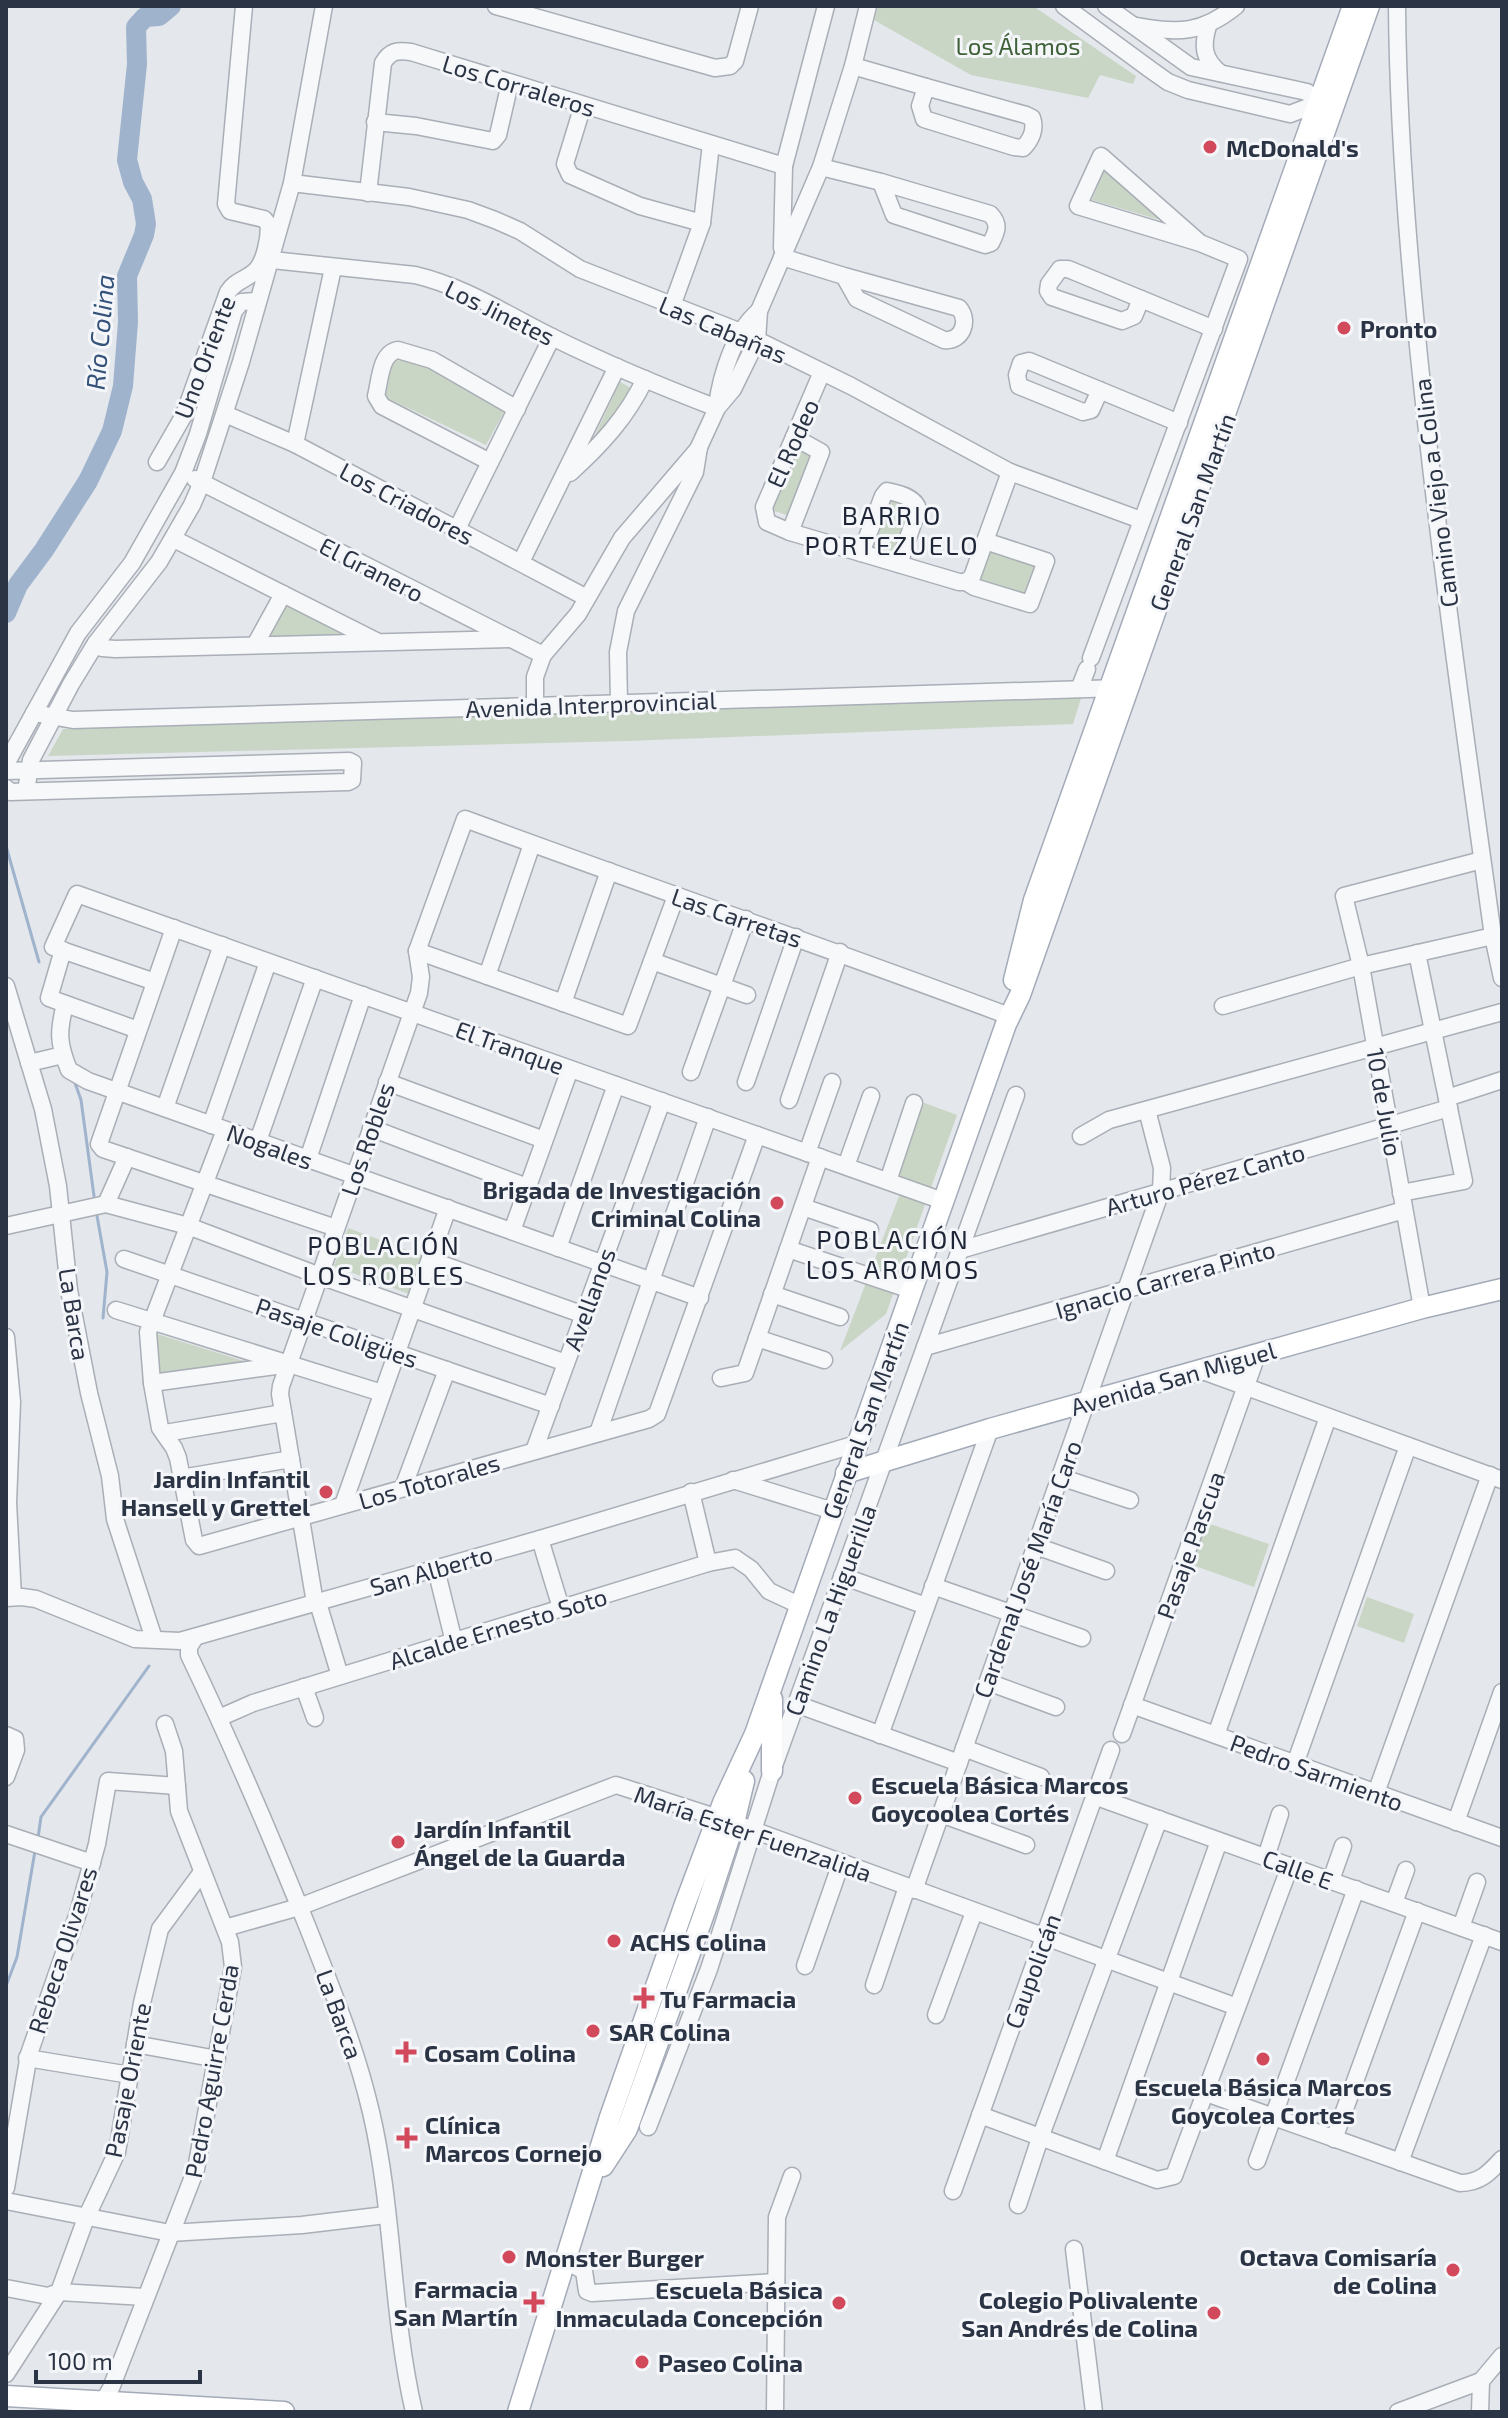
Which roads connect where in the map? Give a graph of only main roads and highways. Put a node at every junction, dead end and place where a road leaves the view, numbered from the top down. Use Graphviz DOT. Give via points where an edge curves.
graph roads {
  1 [pos="1353,6"];
  2 [pos="1369,6"];
  3 [pos="1326,105"];
  4 [pos="1502,1289"];
  5 [pos="846,1473"];
  6 [pos="772,1683"];
  7 [pos="772,1771"];
  8 [pos="6,2399"];
  9 [pos="100,2407"];
  10 [pos="284,2412"];
  11 [pos="518,2412"];
  1 -- 3 [label="main road, General San Martín"];
  2 -- 3 [label="main road, General San Martín"];
  3 -- 5 [label="main road, General San Martín" via="1119,688 1034,900 1009,1016"];
  4 -- 5 [label="main road, Avenida San Miguel"];
  5 -- 6 [label="main road, General San Martín"];
  6 -- 7 [label="main road"];
  6 -- 11 [label="main road, General San Martín" via="734,1824 647,2074 627,2129 592,2183"];
  8 -- 9 [label="main road"];
  9 -- 10 [label="main road"];
}
